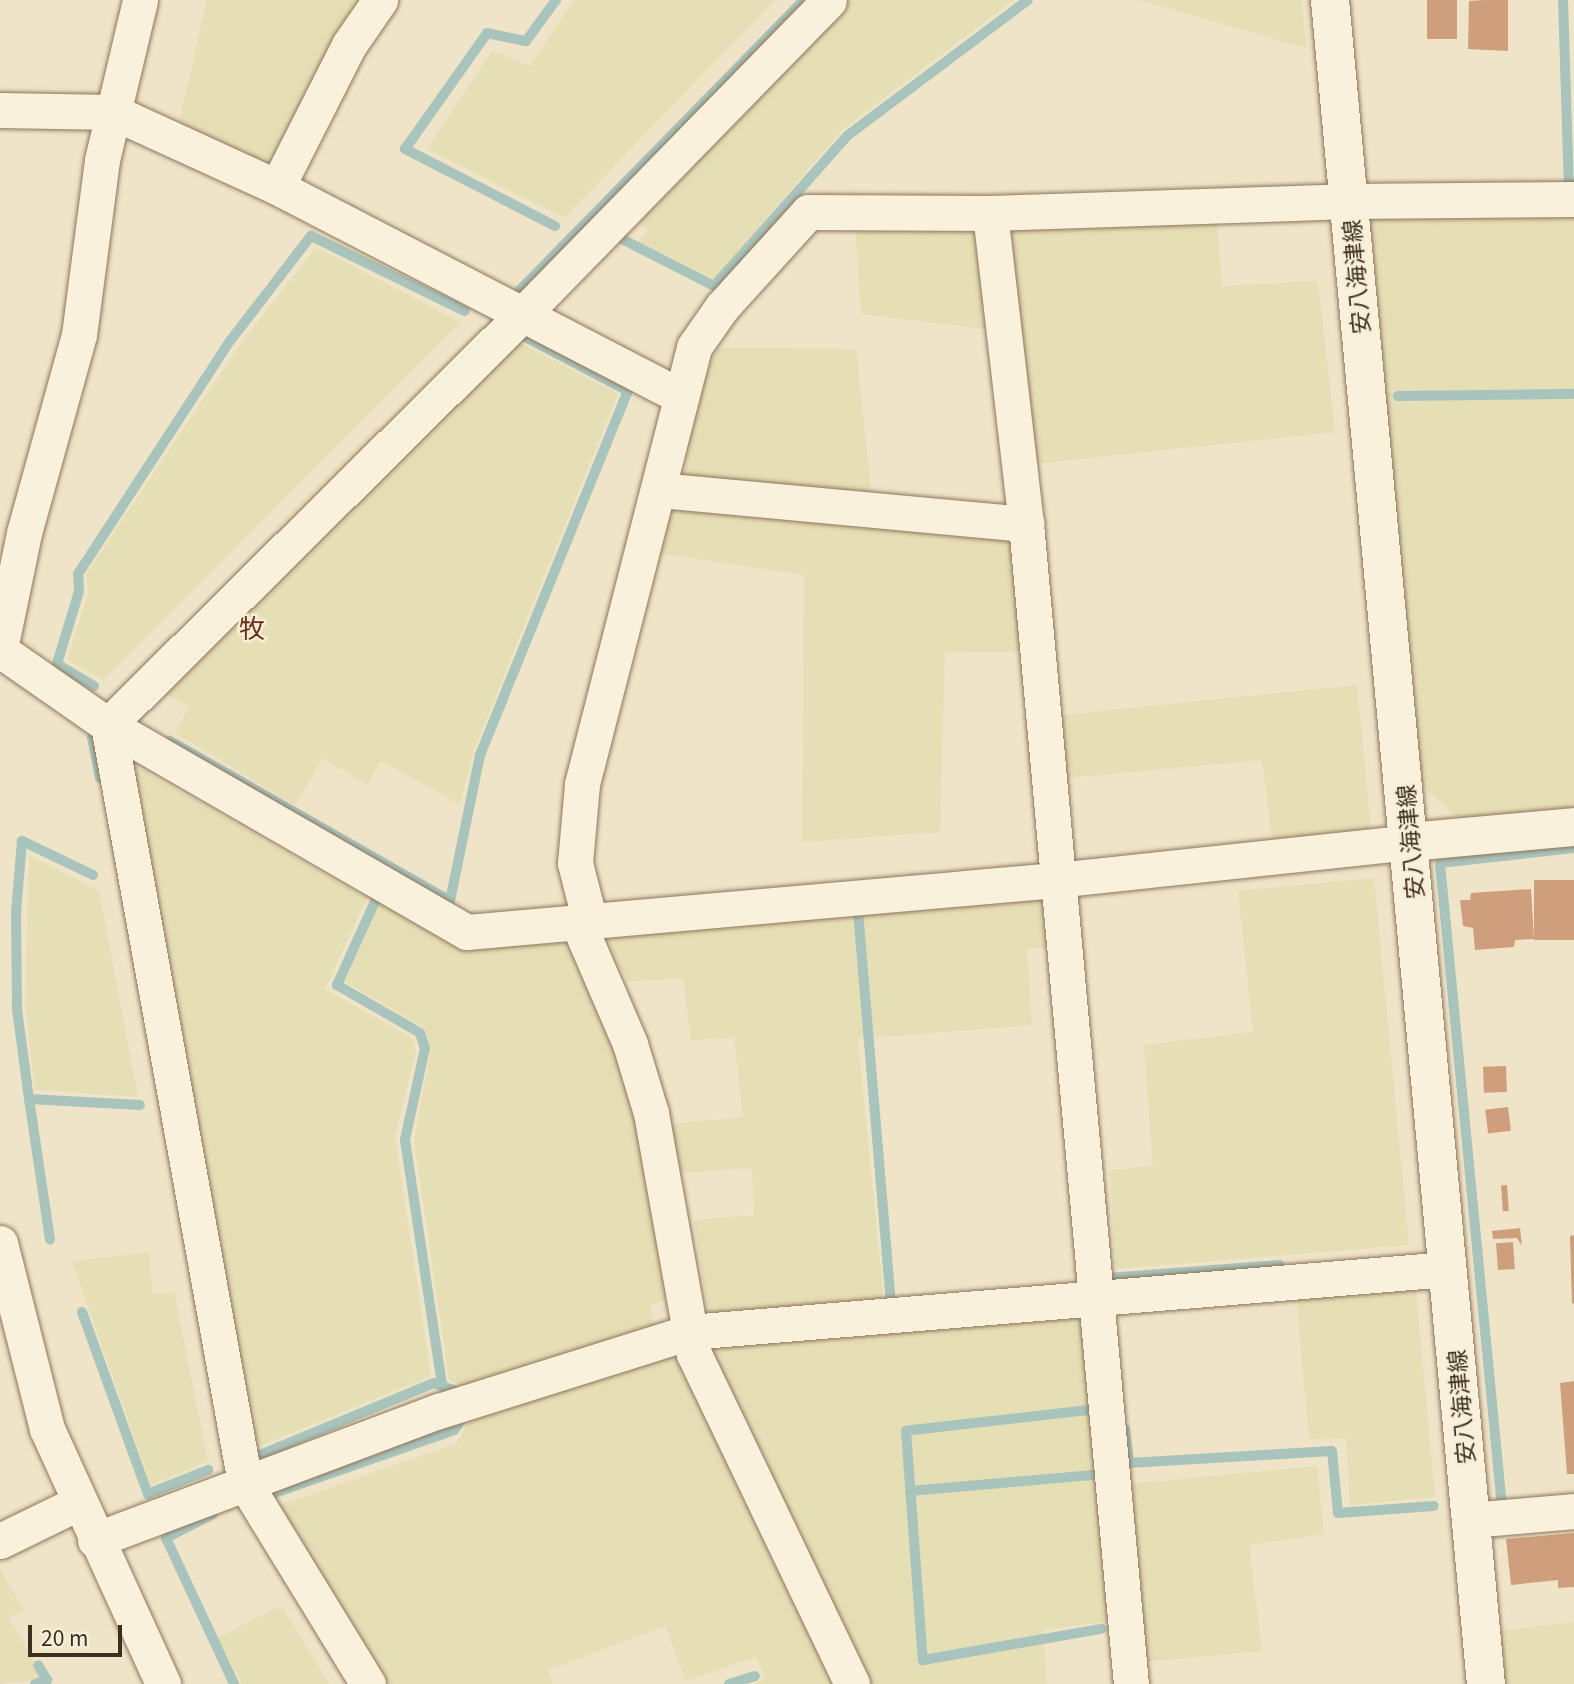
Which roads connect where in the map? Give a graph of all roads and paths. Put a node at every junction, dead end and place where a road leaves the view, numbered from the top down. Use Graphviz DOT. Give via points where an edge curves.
graph roads {
  1 [pos="140,0"];
  2 [pos="380,0"];
  3 [pos="829,0"];
  4 [pos="1330,0"];
  5 [pos="0,110"];
  6 [pos="113,112"];
  7 [pos="277,187"];
  8 [pos="1574,199"];
  9 [pos="1348,201"];
  10 [pos="990,213"];
  11 [pos="523,314"];
  12 [pos="681,396"];
  13 [pos="659,490"];
  14 [pos="1026,524"];
  15 [pos="12,532"];
  16 [pos="0,650"];
  17 [pos="108,725"];
  18 [pos="1574,827"];
  19 [pos="1409,842"];
  20 [pos="1056,880"];
  21 [pos="584,923"];
  22 [pos="0,1244"];
  23 [pos="1447,1269"];
  24 [pos="1094,1298"];
  25 [pos="689,1332"];
  26 [pos="245,1483"];
  27 [pos="78,1503"];
  28 [pos="1574,1511"];
  29 [pos="1471,1520"];
  30 [pos="95,1540"];
  31 [pos="0,1541"];
  32 [pos="163,1684"];
  33 [pos="368,1684"];
  34 [pos="852,1684"];
  35 [pos="1131,1684"];
  36 [pos="1486,1684"];
  1 -- 6 [label="street"];
  2 -- 7 [label="street" via="349,46"];
  3 -- 11 [label="street"];
  4 -- 9 [label="main road, 安八海津線"];
  5 -- 6 [label="street"];
  6 -- 7 [label="street"];
  6 -- 15 [label="street" via="92,217 79,335"];
  7 -- 11 [label="street"];
  8 -- 9 [label="street"];
  9 -- 10 [label="street"];
  9 -- 19 [label="main road, 安八海津線"];
  10 -- 12 [label="street" via="808,212 722,307 694,347"];
  10 -- 14 [label="street"];
  11 -- 12 [label="street"];
  11 -- 17 [label="street"];
  12 -- 13 [label="street"];
  13 -- 14 [label="street"];
  13 -- 21 [label="street" via="582,784 575,863"];
  14 -- 20 [label="street"];
  15 -- 16 [label="street"];
  16 -- 17 [label="street"];
  17 -- 21 [label="street" via="467,932"];
  17 -- 26 [label="street"];
  18 -- 19 [label="main road"];
  19 -- 20 [label="street"];
  19 -- 23 [label="main road, 安八海津線"];
  20 -- 21 [label="street"];
  20 -- 24 [label="street"];
  21 -- 25 [label="street" via="651,1113"];
  22 -- 27 [label="street" via="47,1429"];
  23 -- 24 [label="street"];
  23 -- 29 [label="main road, 安八海津線"];
  24 -- 25 [label="street"];
  24 -- 35 [label="street"];
  25 -- 26 [label="street" via="439,1411"];
  25 -- 34 [label="street" via="727,1430"];
  26 -- 30 [label="street"];
  26 -- 33 [label="street"];
  27 -- 30 [label="street"];
  27 -- 31 [label="street"];
  28 -- 29 [label="street"];
  29 -- 36 [label="main road, 安八海津線"];
  30 -- 32 [label="street"];
}
